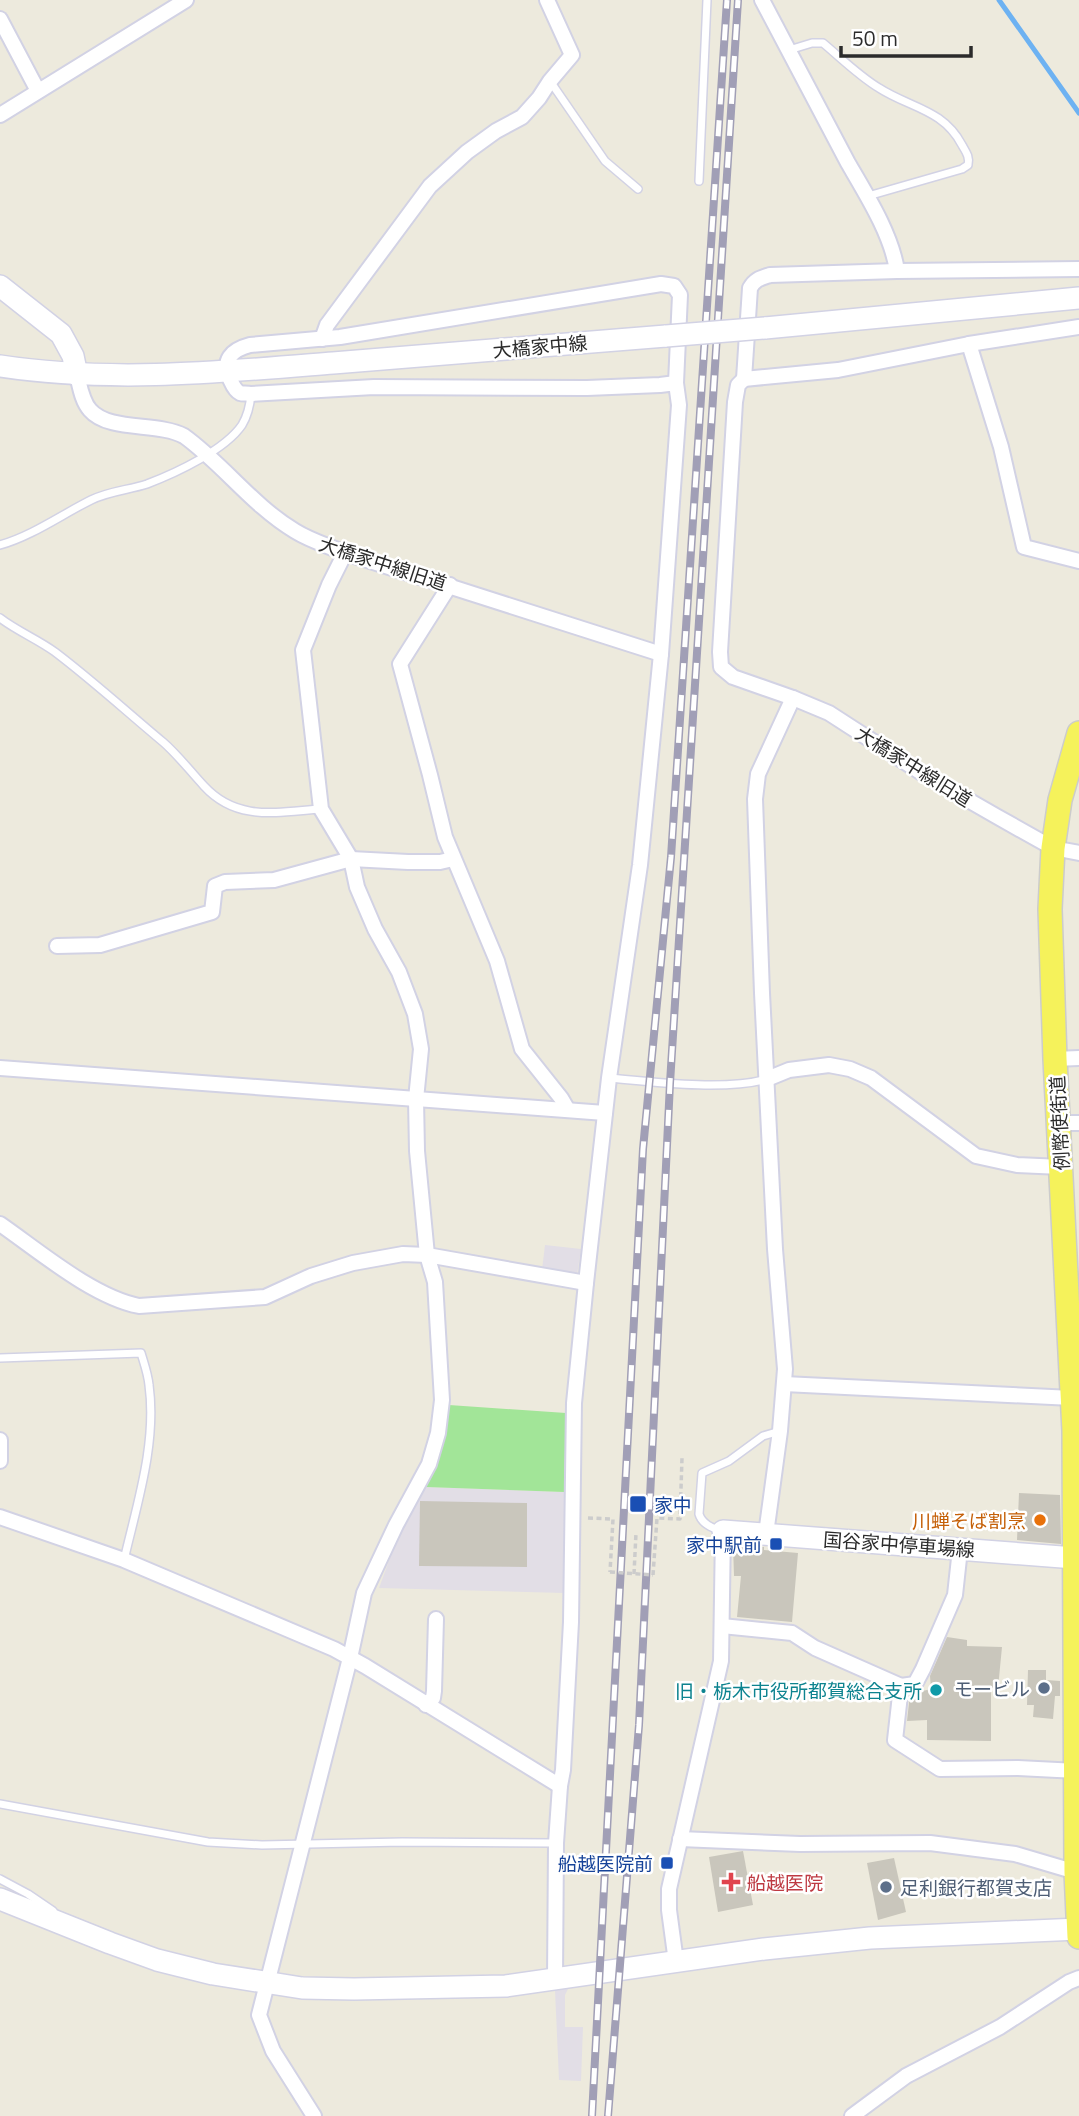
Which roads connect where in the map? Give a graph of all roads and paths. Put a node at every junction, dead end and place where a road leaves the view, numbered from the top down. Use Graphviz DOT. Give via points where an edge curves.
graph roads {
  1 [pos="186,0"];
  2 [pos="547,0"];
  3 [pos="707,0"];
  4 [pos="762,0"];
  5 [pos="0,19"];
  6 [pos="788,50"];
  7 [pos="550,81"];
  8 [pos="38,91"];
  9 [pos="0,115"];
  10 [pos="699,181"];
  11 [pos="638,189"];
  12 [pos="866,196"];
  13 [pos="1079,269"];
  14 [pos="897,271"];
  15 [pos="0,286"];
  16 [pos="1079,298"];
  17 [pos="1079,327"];
  18 [pos="322,339"];
  19 [pos="969,344"];
  20 [pos="0,366"];
  21 [pos="227,371"];
  22 [pos="77,375"];
  23 [pos="744,379"];
  24 [pos="676,383"];
  25 [pos="251,394"];
  26 [pos="207,455"];
  27 [pos="0,545"];
  28 [pos="345,553"];
  29 [pos="1079,561"];
  30 [pos="450,585"];
  31 [pos="0,618"];
  32 [pos="661,654"];
  33 [pos="793,698"];
  34 [pos="1079,733"];
  35 [pos="321,809"];
  36 [pos="1053,848"];
  37 [pos="1079,853"];
  38 [pos="351,859"];
  39 [pos="453,859"];
  40 [pos="57,946"];
  41 [pos="1079,1058"];
  42 [pos="1055,1059"];
  43 [pos="0,1068"];
  44 [pos="609,1078"];
  45 [pos="767,1079"];
  46 [pos="416,1099"];
  47 [pos="568,1110"];
  48 [pos="605,1113"];
  49 [pos="1069,1123"];
  50 [pos="1061,1167"];
  51 [pos="0,1224"];
  52 [pos="426,1255"];
  53 [pos="586,1283"];
  54 [pos="0,1358"];
  55 [pos="784,1384"];
  56 [pos="1072,1398"];
  57 [pos="780,1431"];
  58 [pos="1076,1431"];
  59 [pos="0,1440"];
  60 [pos="682,1458"];
  61 [pos="0,1459"];
  62 [pos="0,1517"];
  63 [pos="580,1517"];
  64 [pos="723,1531"];
  65 [pos="636,1533"];
  66 [pos="766,1534"];
  67 [pos="1077,1547"];
  68 [pos="960,1549"];
  69 [pos="124,1560"];
  70 [pos="634,1574"];
  71 [pos="436,1619"];
  72 [pos="1077,1619"];
  73 [pos="722,1626"];
  74 [pos="350,1658"];
  75 [pos="901,1686"];
  76 [pos="426,1705"];
  77 [pos="1077,1771"];
  78 [pos="560,1786"];
  79 [pos="0,1804"];
  80 [pos="680,1839"];
  81 [pos="556,1843"];
  82 [pos="302,1844"];
  83 [pos="1076,1872"];
  84 [pos="0,1879"];
  85 [pos="0,1899"];
  86 [pos="78,1931"];
  87 [pos="1079,1932"];
  88 [pos="676,1962"];
  89 [pos="1079,1978"];
  90 [pos="555,1979"];
  91 [pos="266,1983"];
  92 [pos="314,2116"];
  93 [pos="852,2116"];
  1 -- 8 [label="street"];
  2 -- 7 [label="street" via="572,55"];
  3 -- 10 [label="lane"];
  4 -- 6 [label="street"];
  5 -- 8 [label="street"];
  6 -- 12 [label="street"];
  6 -- 12 [label="lane" via="823,43 878,88 948,124 970,160 962,169"];
  7 -- 11 [label="lane" via="605,161"];
  7 -- 18 [label="street" via="522,117 467,152 430,186 327,325"];
  8 -- 9 [label="street"];
  12 -- 14 [label="street" via="888,240"];
  13 -- 14 [label="street"];
  14 -- 23 [label="street" via="770,275 753,282"];
  15 -- 22 [label="main road" via="61,334"];
  16 -- 21 [label="main road, 大橋家中線, bridge"];
  17 -- 19 [label="street"];
  18 -- 21 [label="street" via="240,348 227,362"];
  18 -- 24 [label="street" via="674,285 680,295"];
  19 -- 23 [label="street" via="838,370"];
  19 -- 29 [label="street" via="1001,447 1024,547"];
  20 -- 22 [label="main road, 大橋家中線"];
  21 -- 22 [label="main road, 大橋家中線"];
  21 -- 25 [label="street" via="233,387"];
  22 -- 26 [label="street, 大橋家中線旧道" via="85,401 102,419 173,430"];
  23 -- 33 [label="street, 大橋家中線旧道" via="735,402 721,667 733,677"];
  24 -- 25 [label="street" via="587,388 374,387"];
  24 -- 32 [label="street" via="679,405"];
  25 -- 26 [label="lane" via="243,423"];
  26 -- 27 [label="lane" via="147,484 92,500"];
  26 -- 28 [label="street, 大橋家中線旧道" via="295,531"];
  28 -- 30 [label="street, 大橋家中線旧道"];
  28 -- 35 [label="street" via="303,650"];
  30 -- 32 [label="street, 大橋家中線旧道"];
  30 -- 39 [label="street" via="400,664"];
  31 -- 35 [label="lane" via="57,654 163,742 220,801 261,813"];
  32 -- 44 [label="street" via="640,865"];
  33 -- 36 [label="street, 大橋家中線旧道" via="829,713 928,777"];
  33 -- 45 [label="street" via="756,785"];
  34 -- 36 [label="main road, 例幣使街道" via="1059,800"];
  35 -- 38 [label="street"];
  36 -- 37 [label="street, 大橋家中線旧道"];
  36 -- 42 [label="main road, 例幣使街道"];
  38 -- 39 [label="street"];
  38 -- 40 [label="street" via="274,880 225,882 215,886 212,912 100,945"];
  38 -- 46 [label="street" via="357,887 415,1014 421,1049"];
  39 -- 47 [label="street" via="497,961 522,1049"];
  41 -- 42 [label="street"];
  42 -- 49 [label="main road, 例幣使街道"];
  43 -- 46 [label="street"];
  44 -- 45 [label="lane" via="727,1084"];
  44 -- 48 [label="street"];
  45 -- 50 [label="street" via="789,1070 829,1065 850,1069 871,1078 976,1156 1017,1165"];
  45 -- 55 [label="street"];
  46 -- 47 [label="street"];
  46 -- 52 [label="street"];
  47 -- 48 [label="street"];
  48 -- 53 [label="street"];
  49 -- 50 [label="main road, 例幣使街道"];
  50 -- 56 [label="main road, 例幣使街道"];
  51 -- 52 [label="street" via="77,1277 139,1306 265,1297 354,1263 403,1254"];
  52 -- 53 [label="street"];
  52 -- 74 [label="street" via="435,1282 439,1330 442,1400 438,1433 429,1464 364,1593"];
  53 -- 78 [label="street" via="575,1403 571,1622"];
  54 -- 69 [label="lane" via="141,1353 149,1385 149,1433"];
  55 -- 56 [label="street"];
  55 -- 57 [label="street"];
  56 -- 58 [label="main road, 例幣使街道"];
  57 -- 64 [label="lane" via="763,1436 729,1461 702,1473 699,1514 708,1525"];
  57 -- 66 [label="street"];
  58 -- 67 [label="main road, 例幣使街道"];
  59 -- 61 [label="street"];
  60 -- 70 [label="path, bridge" via="680,1519 657,1518 653,1575"];
  62 -- 69 [label="street"];
  63 -- 70 [label="path, bridge" via="613,1519 610,1572"];
  64 -- 66 [label="main road, 国谷家中停車場線"];
  64 -- 73 [label="street"];
  65 -- 70 [label="path"];
  66 -- 68 [label="main road, 国谷家中停車場線"];
  67 -- 68 [label="main road, 国谷家中停車場線"];
  67 -- 72 [label="main road, 例幣使街道"];
  68 -- 75 [label="street" via="955,1595 915,1684"];
  69 -- 74 [label="street"];
  71 -- 76 [label="street" via="435,1691"];
  72 -- 77 [label="main road, 例幣使街道"];
  73 -- 75 [label="street" via="792,1633"];
  73 -- 80 [label="street" via="721,1661"];
  74 -- 76 [label="street"];
  74 -- 82 [label="street"];
  75 -- 77 [label="street" via="895,1740 940,1769"];
  76 -- 78 [label="street"];
  77 -- 83 [label="main road, 例幣使街道"];
  78 -- 81 [label="street"];
  79 -- 82 [label="lane" via="208,1842"];
  80 -- 83 [label="street" via="930,1843 1016,1854"];
  80 -- 88 [label="street" via="669,1889"];
  81 -- 82 [label="lane"];
  81 -- 90 [label="street"];
  82 -- 91 [label="street"];
  83 -- 87 [label="main road, 例幣使街道"];
  84 -- 86 [label="lane"];
  85 -- 86 [label="main road"];
  86 -- 91 [label="main road" via="157,1960"];
  87 -- 88 [label="main road" via="870,1938"];
  88 -- 90 [label="main road"];
  89 -- 93 [label="street" via="1000,2027 906,2076"];
  90 -- 91 [label="main road" via="445,1989 302,1988"];
  91 -- 92 [label="street" via="259,2015 273,2051"];
}
